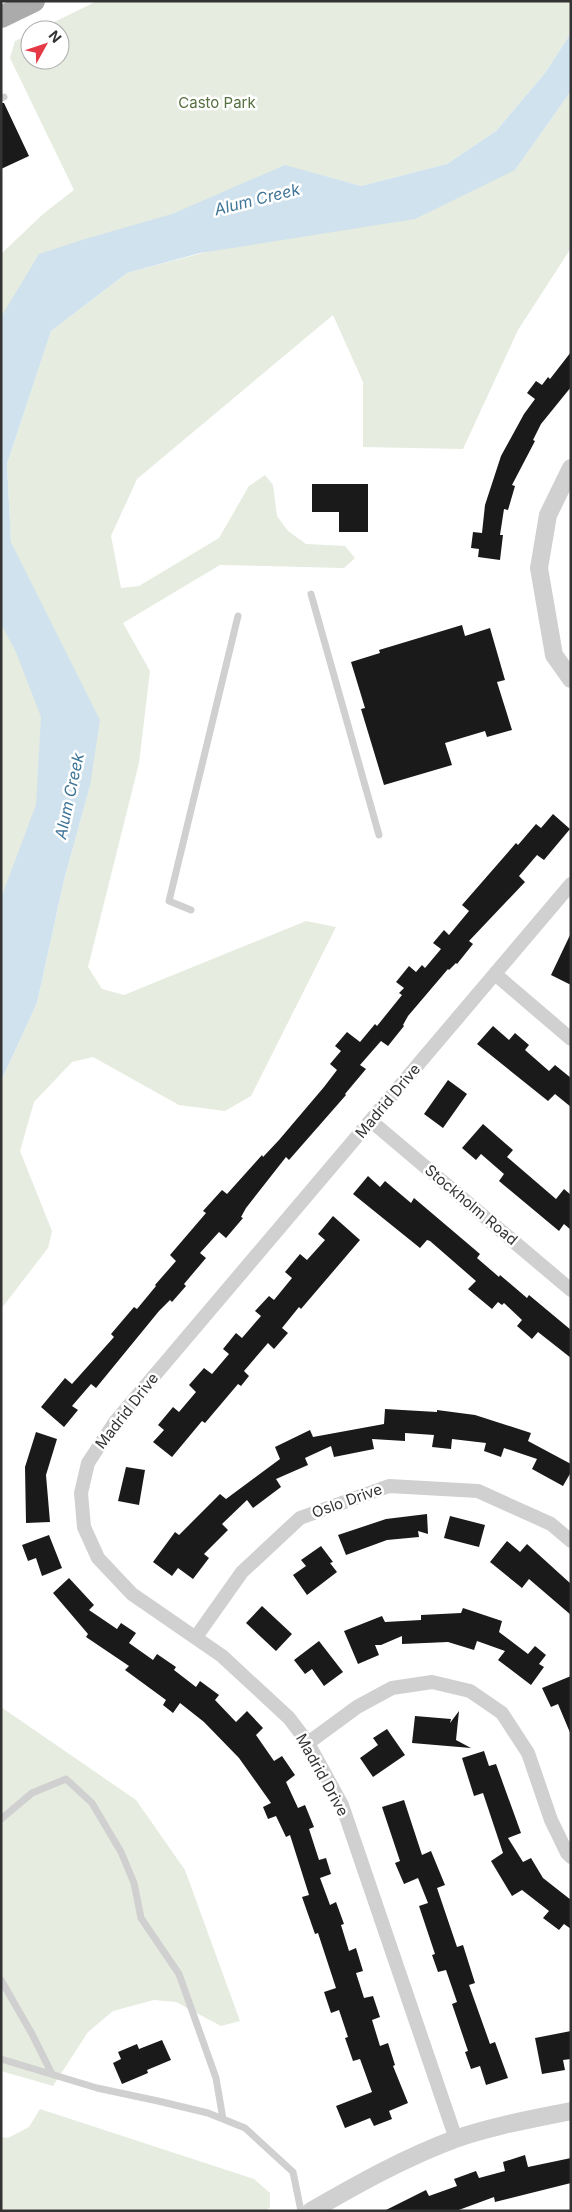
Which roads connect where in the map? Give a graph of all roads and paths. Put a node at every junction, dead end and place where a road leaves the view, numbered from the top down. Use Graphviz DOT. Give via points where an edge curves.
graph roads {
  1 [pos="34,1"];
  2 [pos="1,17"];
  3 [pos="571,468"];
  4 [pos="311,594"];
  5 [pos="238,616"];
  6 [pos="571,679"];
  7 [pos="379,835"];
  8 [pos="571,884"];
  9 [pos="191,910"];
  10 [pos="495,974"];
  11 [pos="571,1039"];
  12 [pos="371,1121"];
  13 [pos="571,1290"];
  14 [pos="571,1541"];
  15 [pos="196,1637"];
  16 [pos="308,1743"];
  17 [pos="1,1819"];
  18 [pos="571,1857"];
  19 [pos="1,1980"];
  20 [pos="1,2059"];
  21 [pos="52,2074"];
  22 [pos="571,2111"];
  23 [pos="223,2119"];
  24 [pos="456,2139"];
  25 [pos="301,2211"];
  26 [pos="311,2211"];
  1 -- 2 [label="main road"];
  3 -- 6 [label="street" via="548,515 539,568 554,655"];
  4 -- 7 [label="lane"];
  5 -- 9 [label="lane" via="168,901"];
  8 -- 10 [label="street, Madrid Drive"];
  10 -- 11 [label="street"];
  10 -- 12 [label="street, Madrid Drive"];
  12 -- 13 [label="street, Stockholm Road"];
  12 -- 15 [label="street, Madrid Drive" via="115,1422 88,1463 81,1493 84,1527 98,1558 132,1594"];
  14 -- 15 [label="street, Oslo Drive" via="551,1524 478,1491 389,1486 300,1518 242,1572"];
  15 -- 16 [label="street, Madrid Drive" via="222,1656 289,1718"];
  16 -- 18 [label="street" via="357,1707 392,1688 432,1682 470,1691 502,1713 528,1753 551,1820"];
  16 -- 24 [label="street, Madrid Drive" via="342,1805"];
  17 -- 23 [label="lane" via="32,1793 66,1779 92,1803 122,1852 134,1882 141,1918 179,1974 216,2078"];
  19 -- 21 [label="lane"];
  20 -- 21 [label="lane"];
  21 -- 23 [label="lane"];
  22 -- 24 [label="street"];
  23 -- 25 [label="lane" via="244,2128 293,2172"];
  24 -- 26 [label="street" via="382,2170"];
}
